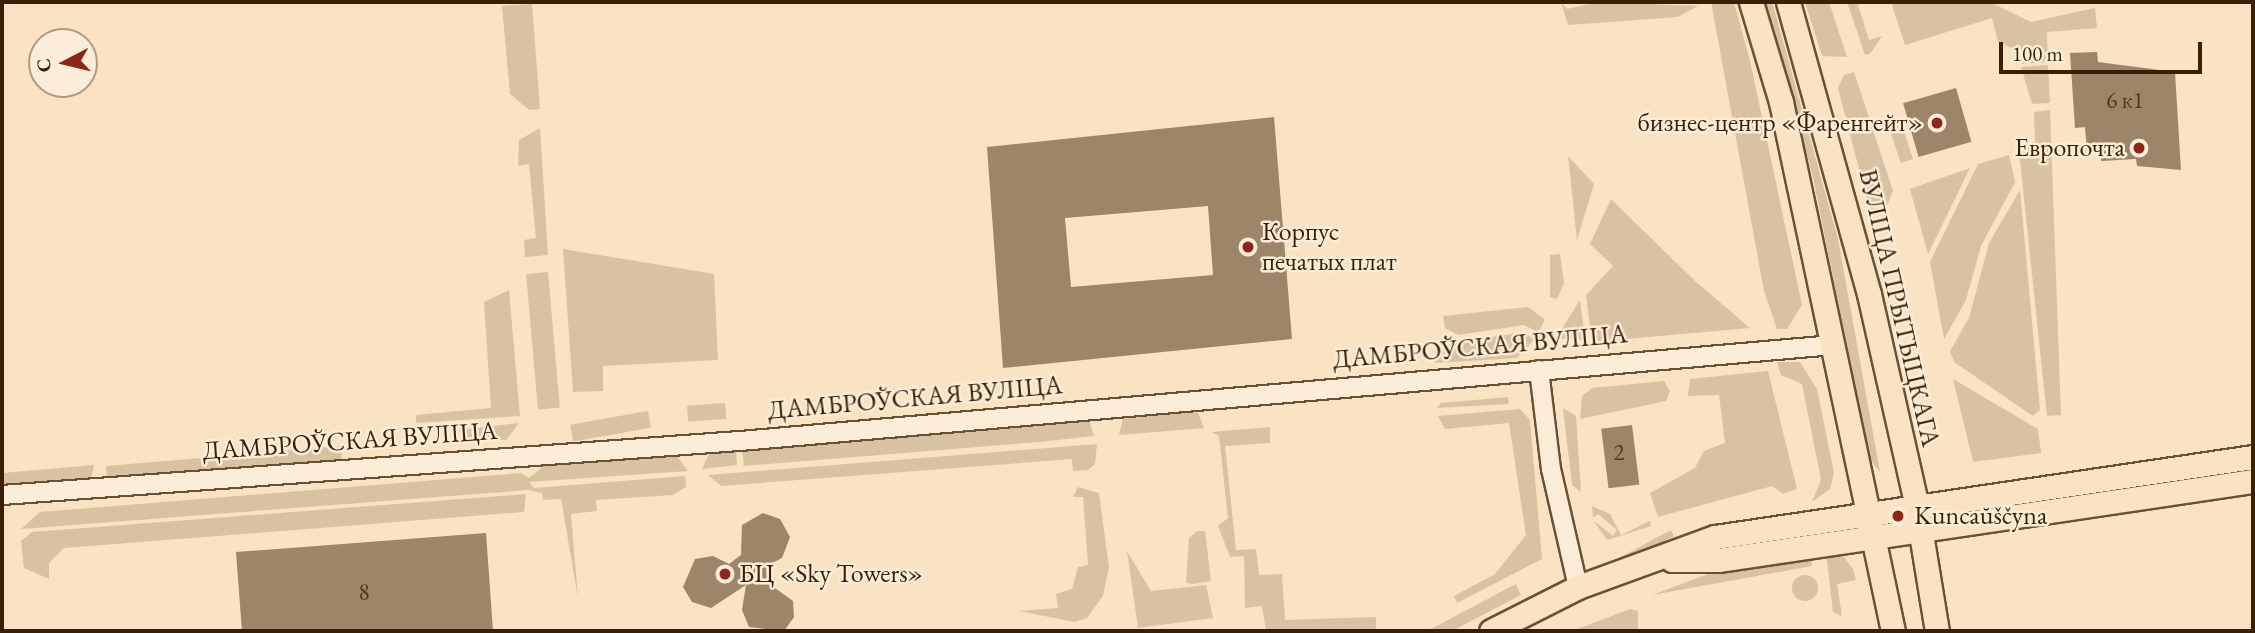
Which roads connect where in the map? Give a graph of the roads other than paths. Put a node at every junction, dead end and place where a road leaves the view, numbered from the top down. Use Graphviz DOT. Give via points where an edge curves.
graph roads {
  1 [pos="1751,2"];
  2 [pos="1788,2"];
  3 [pos="1833,345"];
  4 [pos="1539,370"];
  5 [pos="2253,457"];
  6 [pos="2253,481"];
  7 [pos="2,495"];
  8 [pos="1916,503"];
  9 [pos="1871,510"];
  10 [pos="1921,528"];
  11 [pos="1876,535"];
  12 [pos="1662,560"];
  13 [pos="1578,587"];
  14 [pos="1491,631"];
  15 [pos="1894,631"];
  16 [pos="1937,631"];
  1 -- 3 [label="main road" via="1781,102"];
  2 -- 8 [label="main road, ВУЛІЦА ПРЫТЫЦКАГА" via="1851,221"];
  3 -- 4 [label="street, ДАМБРОЎСКАЯ ВУЛІЦА"];
  3 -- 9 [label="main road"];
  4 -- 7 [label="street, ДАМБРОЎСКАЯ ВУЛІЦА" via="752,440"];
  4 -- 13 [label="street" via="1551,469"];
  5 -- 8 [label="main road"];
  6 -- 10 [label="main road"];
  8 -- 9 [label="main road"];
  8 -- 10 [label="main road, ВУЛІЦА ПРЫТЫЦКАГА"];
  9 -- 11 [label="main road"];
  9 -- 12 [label="main road" via="1715,537"];
  10 -- 11 [label="main road"];
  10 -- 16 [label="main road, ВУЛІЦА ПРЫТЫЦКАГА"];
  11 -- 12 [label="main road" via="1718,560"];
  11 -- 15 [label="main road"];
  12 -- 13 [label="main road"];
  13 -- 14 [label="main road"];
}
